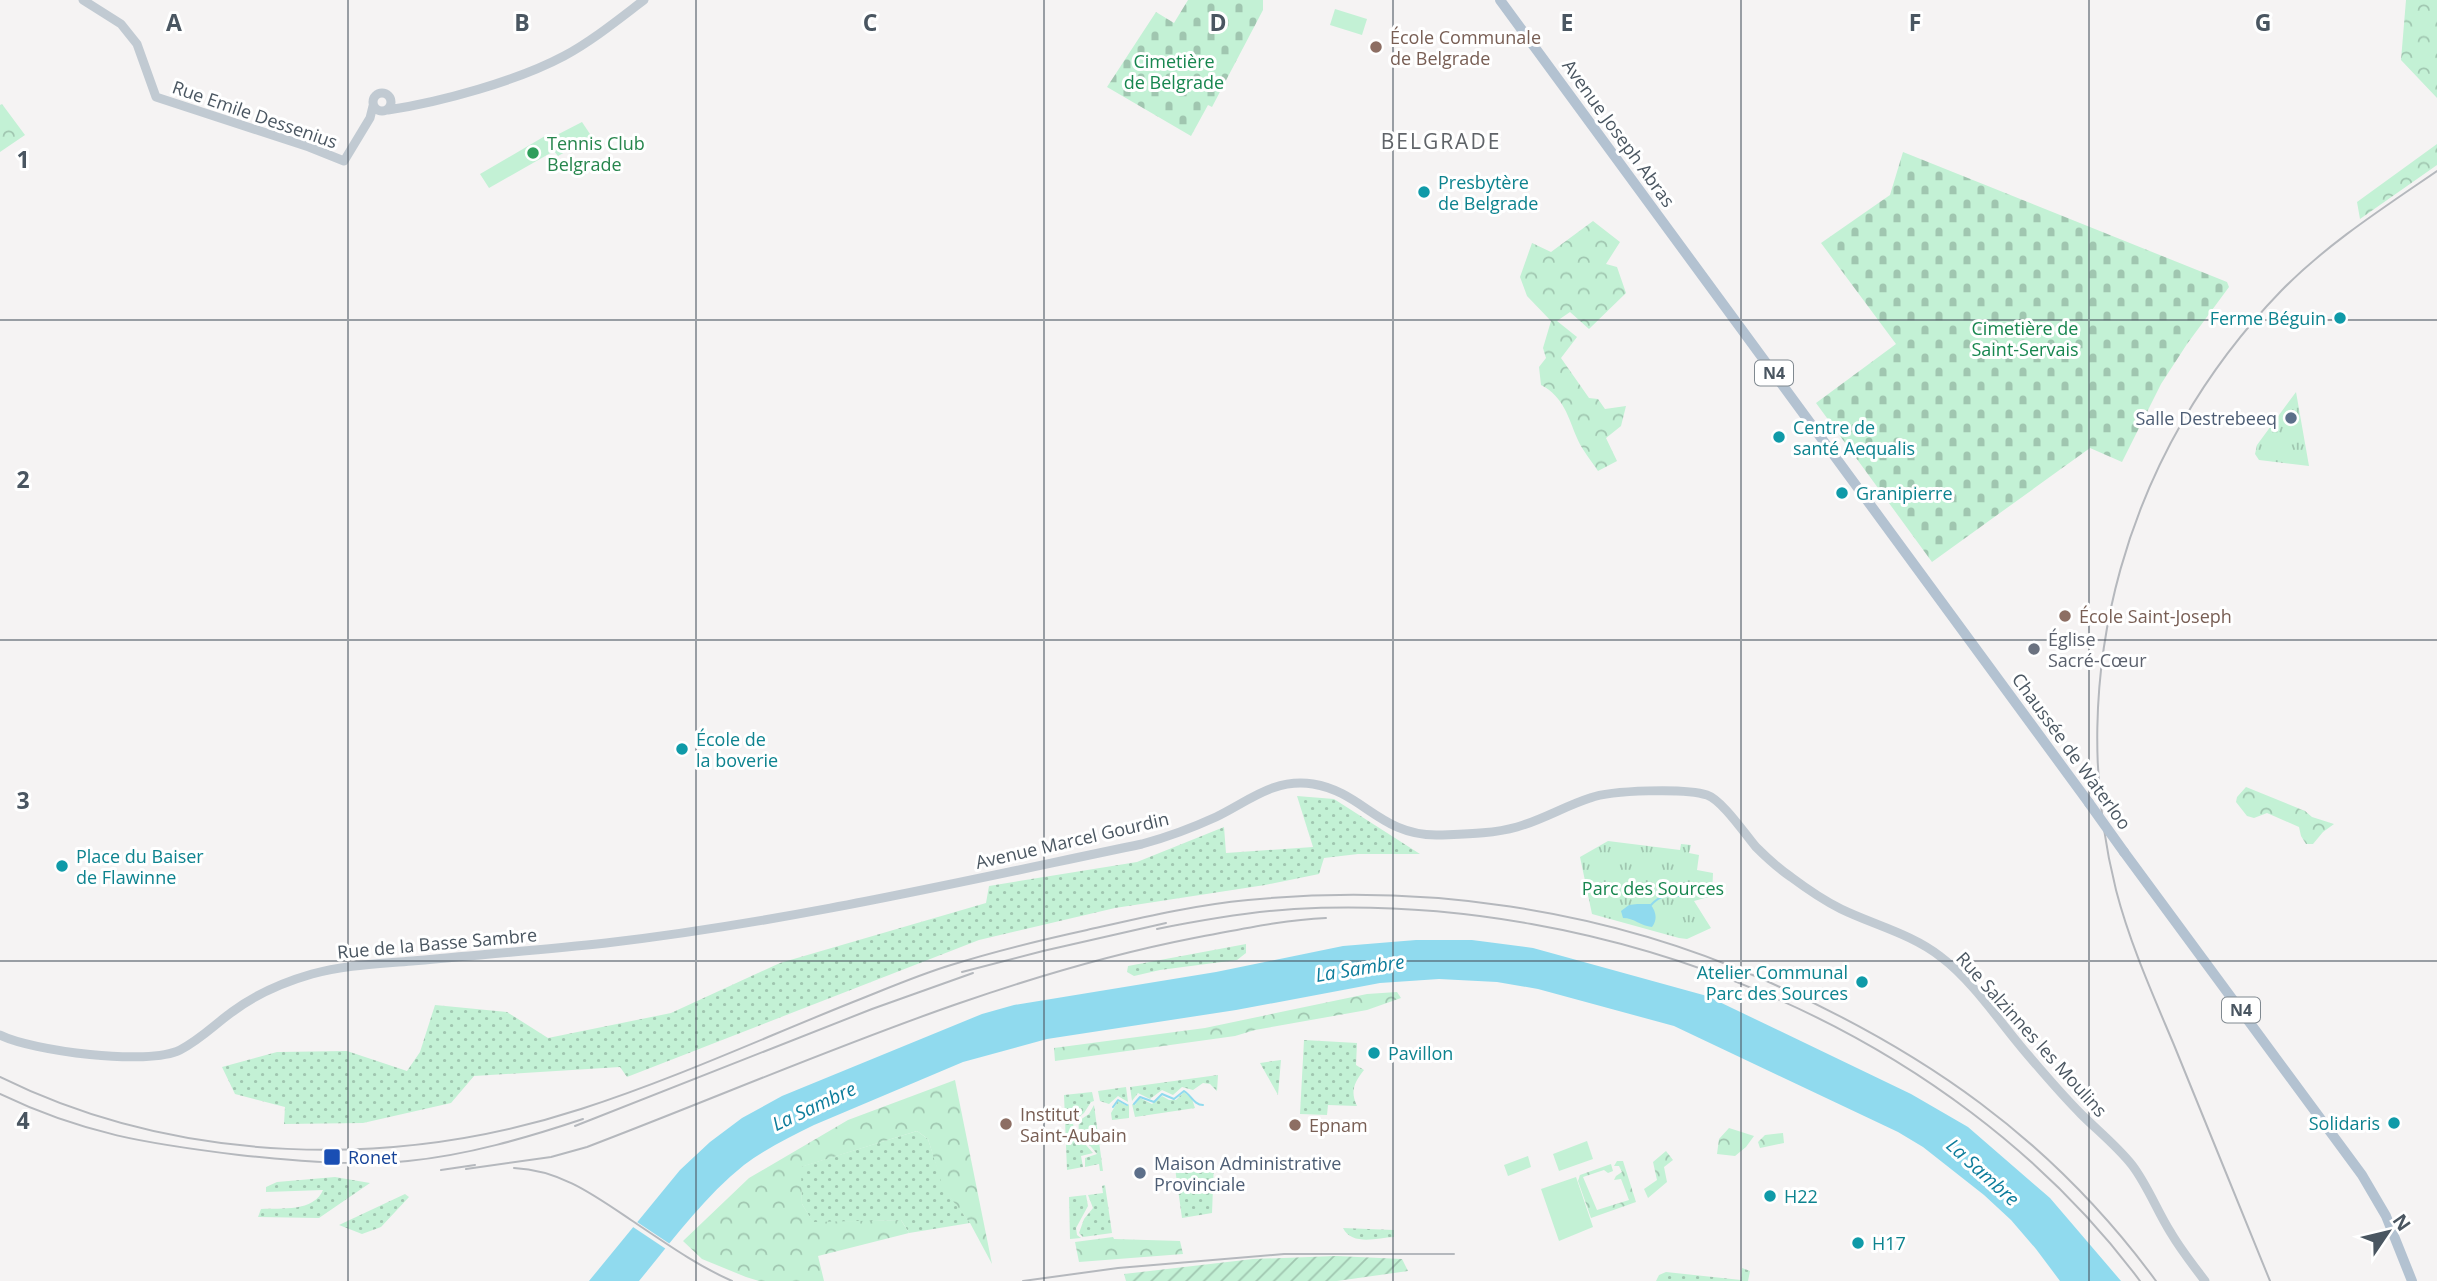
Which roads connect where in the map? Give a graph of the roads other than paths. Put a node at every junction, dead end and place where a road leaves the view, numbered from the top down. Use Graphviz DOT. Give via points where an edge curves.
graph roads {
  1 [pos="83,0"];
  2 [pos="644,0"];
  3 [pos="1500,0"];
  4 [pos="1685,253"];
  5 [pos="1603,795"];
  6 [pos="607,943"];
  7 [pos="0,1035"];
  8 [pos="2205,1281"];
  9 [pos="2412,1281"];
  1 -- 2 [label="street, Rue Emile Dessenius" via="121,24 136,44 156,97 344,161 370,118 383,107 407,107 530,73 566,55"];
  3 -- 4 [label="main road, Avenue Joseph Abras / N4"];
  4 -- 9 [label="main road, Chaussée de Waterloo / N4, bridge" via="2362,1175 2386,1216"];
  5 -- 6 [label="street, Avenue Marcel Gourdin" via="1516,827 1435,835 1397,828 1330,788 1287,784 1265,790 1189,829 1142,844 788,916"];
  5 -- 8 [label="street, Rue Salzinnes les Moulins" via="1708,795 1798,883 1941,956 2045,1076 2128,1161 2170,1233"];
  6 -- 7 [label="street, Rue de la Basse Sambre" via="337,967 263,993 205,1036 176,1052 152,1058 80,1053"];
}
